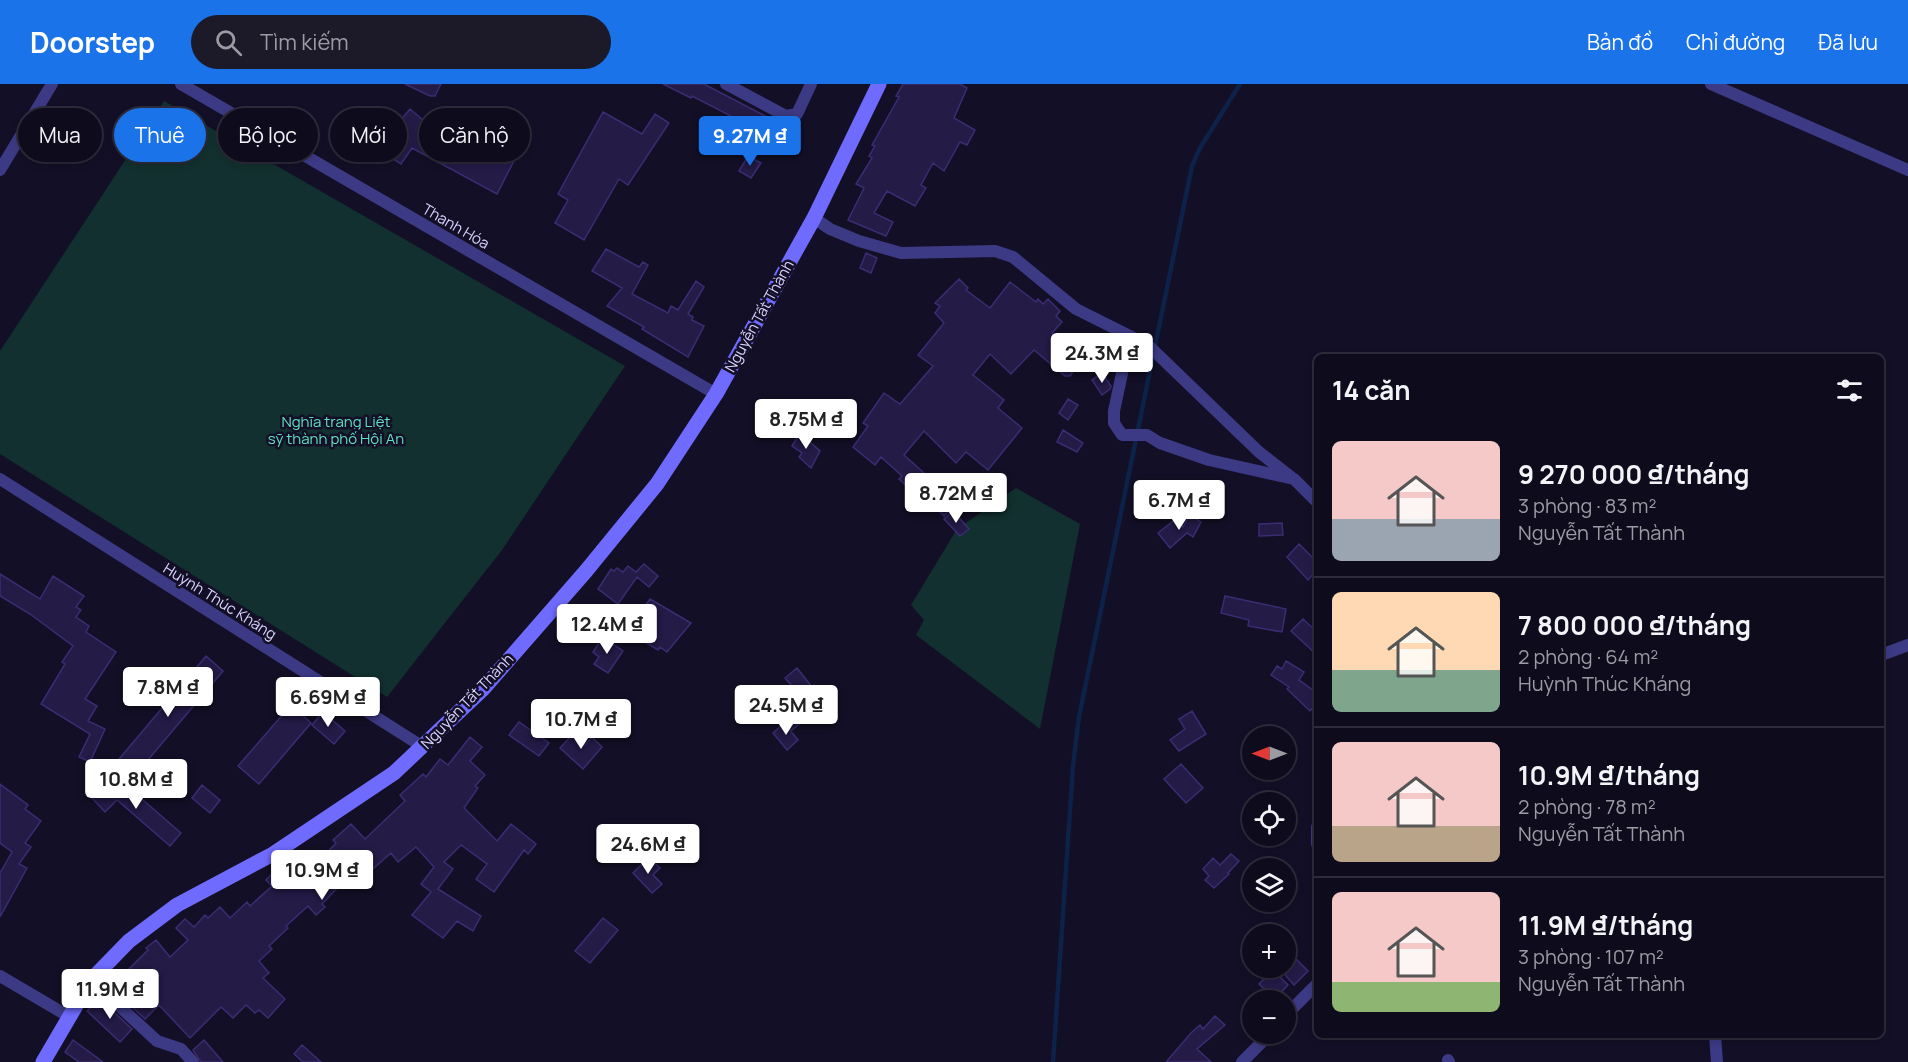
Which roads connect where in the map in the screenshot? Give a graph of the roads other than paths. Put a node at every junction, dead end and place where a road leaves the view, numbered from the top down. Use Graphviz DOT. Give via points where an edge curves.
graph roads {
  1 [pos="52,84"];
  2 [pos="180,84"];
  3 [pos="726,84"];
  4 [pos="811,84"];
  5 [pos="879,84"];
  6 [pos="1711,84"];
  7 [pos="0,170"];
  8 [pos="1908,170"];
  9 [pos="814,218"];
  10 [pos="1130,336"];
  11 [pos="716,394"];
  12 [pos="0,479"];
  13 [pos="1294,480"];
  14 [pos="1314,499"];
  15 [pos="1908,645"];
  16 [pos="1884,654"];
  17 [pos="423,747"];
  18 [pos="0,976"];
  19 [pos="91,980"];
  20 [pos="1314,987"];
  21 [pos="1296,1005"];
  22 [pos="68,1016"];
  23 [pos="1715,1038"];
  24 [pos="1260,1044"];
  25 [pos="43,1062"];
  26 [pos="193,1062"];
  27 [pos="1242,1062"];
  28 [pos="1717,1062"];
  1 -- 7 [label="street"];
  2 -- 11 [label="street, Thanh Hóa"];
  3 -- 4 [label="street" via="791,116 797,114"];
  5 -- 9 [label="main road, Nguyễn Tất Thành"];
  6 -- 8 [label="street"];
  9 -- 10 [label="street" via="859,241 901,253 995,251 1013,257 1076,309"];
  9 -- 11 [label="main road, Nguyễn Tất Thành"];
  10 -- 13 [label="street" via="1154,351 1259,452"];
  10 -- 13 [label="street" via="1114,411 1114,423 1122,435 1147,435 1209,459"];
  11 -- 17 [label="main road, Nguyễn Tất Thành" via="657,484 586,571 483,689"];
  12 -- 17 [label="street, Huỳnh Thúc Kháng"];
  13 -- 14 [label="street"];
  15 -- 16 [label="street"];
  17 -- 19 [label="main road, Nguyễn Tất Thành" via="394,773 273,854 177,905 129,941"];
  18 -- 22 [label="street"];
  19 -- 22 [label="main road, Nguyễn Tất Thành"];
  19 -- 26 [label="street" via="157,1041 181,1049"];
  20 -- 21 [label="street"];
  22 -- 25 [label="main road, Nguyễn Tất Thành"];
  23 -- 28 [label="street"];
  24 -- 27 [label="street"];
}
